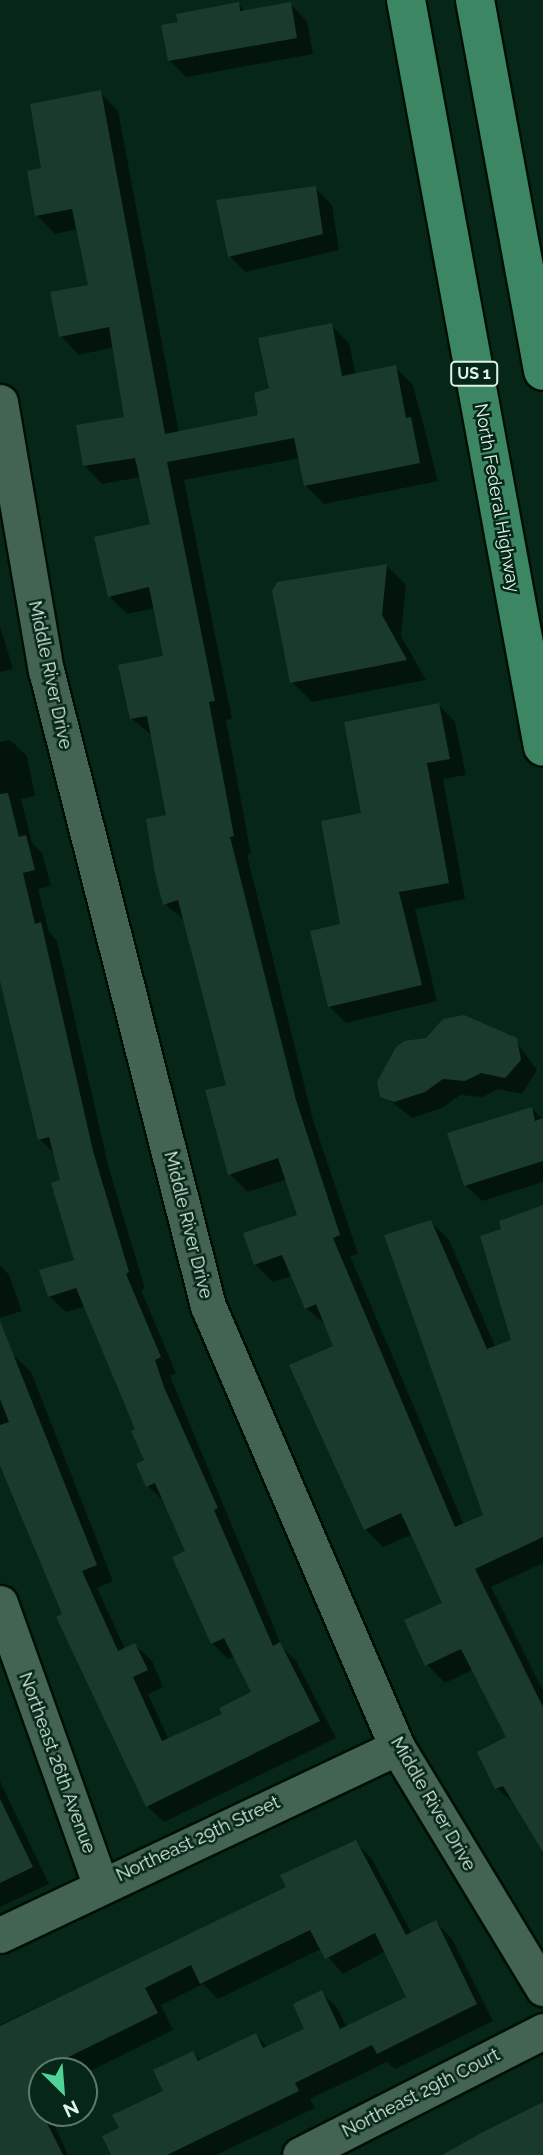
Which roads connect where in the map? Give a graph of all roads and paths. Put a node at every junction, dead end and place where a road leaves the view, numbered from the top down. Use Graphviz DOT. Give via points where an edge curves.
graph roads {
  1 [pos="406,0"];
  2 [pos="475,0"];
  3 [pos="543,371"];
  4 [pos="0,401"];
  5 [pos="543,747"];
  6 [pos="0,1603"];
  7 [pos="397,1747"];
  8 [pos="100,1884"];
  9 [pos="0,1935"];
  10 [pos="543,1988"];
  11 [pos="543,2031"];
  12 [pos="300,2155"];
  1 -- 5 [label="main road, North Federal Highway / US 1"];
  2 -- 3 [label="main road"];
  4 -- 7 [label="street, Middle River Drive" via="46,670 208,1306"];
  6 -- 8 [label="street, Northeast 26th Avenue"];
  7 -- 8 [label="street, Northeast 29th Street"];
  7 -- 10 [label="street, Middle River Drive"];
  8 -- 9 [label="street, Northeast 29th Street"];
  11 -- 12 [label="street, Northeast 29th Court"];
}
